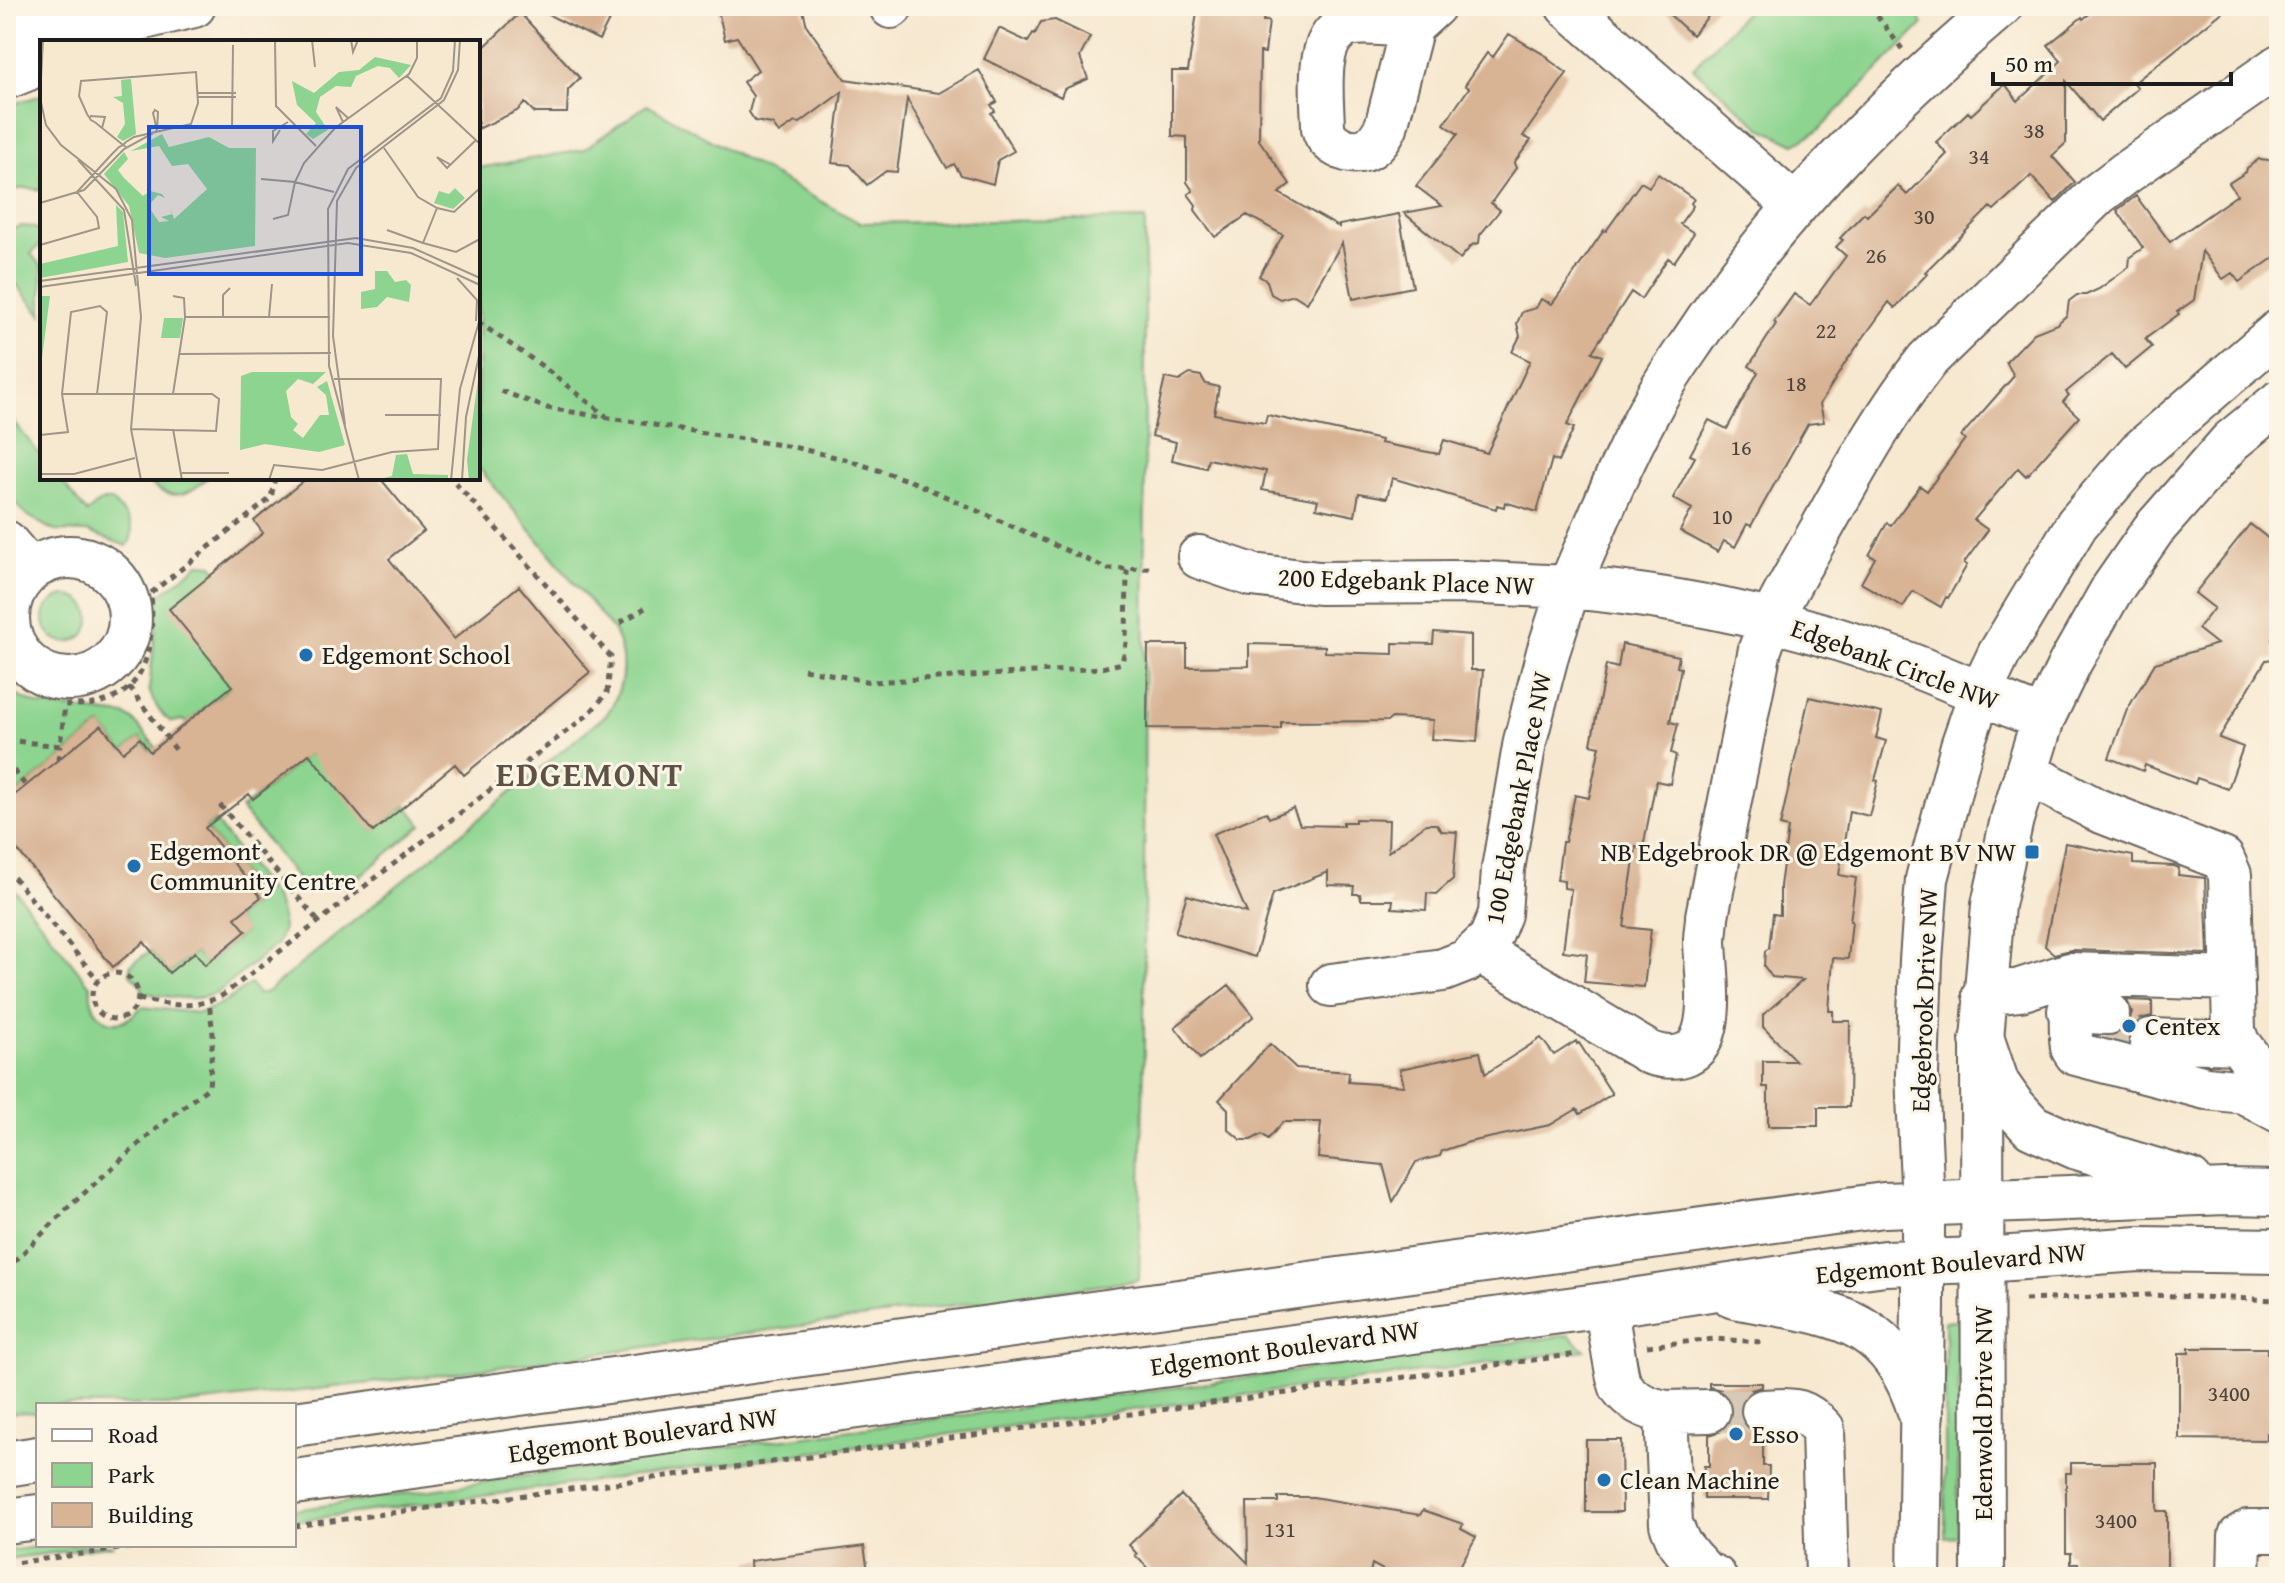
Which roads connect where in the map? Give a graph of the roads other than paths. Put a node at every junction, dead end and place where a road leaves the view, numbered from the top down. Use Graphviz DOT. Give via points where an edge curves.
graph roads {
  1 [pos="194,6"];
  2 [pos="1567,6"];
  3 [pos="2001,6"];
  4 [pos="80,21"];
  5 [pos="6,33"];
  6 [pos="40,61"];
  7 [pos="2279,66"];
  8 [pos="6,78"];
  9 [pos="1795,206"];
  10 [pos="2279,331"];
  11 [pos="2279,402"];
  12 [pos="1199,557"];
  13 [pos="1569,587"];
  14 [pos="1770,620"];
  15 [pos="1980,694"];
  16 [pos="2043,719"];
  17 [pos="2027,773"];
  18 [pos="1479,951"];
  19 [pos="1331,985"];
  20 [pos="1984,994"];
  21 [pos="2235,1013"];
  22 [pos="2085,1015"];
  23 [pos="2151,1027"];
  24 [pos="1982,1040"];
  25 [pos="2279,1097"];
  26 [pos="2279,1111"];
  27 [pos="2226,1192"];
  28 [pos="2279,1193"];
  29 [pos="1982,1200"];
  30 [pos="1923,1204"];
  31 [pos="2279,1251"];
  32 [pos="1983,1260"];
  33 [pos="1923,1262"];
  34 [pos="1704,1291"];
  35 [pos="1605,1305"];
  36 [pos="1709,1411"];
  37 [pos="1763,1411"];
  38 [pos="1666,1412"];
  39 [pos="1921,1414"];
  40 [pos="296,1424"];
  41 [pos="6,1434"];
  42 [pos="36,1438"];
  43 [pos="36,1459"];
  44 [pos="6,1464"];
  45 [pos="296,1482"];
  46 [pos="36,1517"];
  47 [pos="6,1521"];
  48 [pos="2279,1531"];
  49 [pos="1715,1577"];
  50 [pos="1827,1577"];
  51 [pos="1919,1577"];
  52 [pos="1983,1577"];
  53 [pos="2239,1577"];
  1 -- 4 [label="street"];
  2 -- 9 [label="street"];
  3 -- 9 [label="street" via="1880,116"];
  4 -- 5 [label="street"];
  6 -- 8 [label="street"];
  7 -- 14 [label="street" via="2098,194 1927,360 1904,388"];
  9 -- 13 [label="street" via="1719,301 1662,388 1621,465"];
  10 -- 15 [label="street, Edgebrook Drive NW" via="2138,453 2077,524"];
  11 -- 16 [label="street" via="2231,441 2153,530 2112,589"];
  12 -- 13 [label="street, 200 Edgebank Place NW" via="1252,575 1319,583"];
  13 -- 14 [label="street, Edgebank Circle NW" via="1631,592"];
  13 -- 18 [label="street, 100 Edgebank Place NW" via="1525,741 1500,914"];
  14 -- 15 [label="street, Edgebank Circle NW" via="1898,659"];
  14 -- 18 [label="street" via="1707,916 1709,1006 1701,1041 1679,1056 1650,1053"];
  15 -- 16 [label="street, Edgebank Circle NW"];
  15 -- 30 [label="street, Edgebrook Drive NW" via="1927,879 1917,1074"];
  16 -- 17 [label="street"];
  17 -- 20 [label="street" via="1993,905"];
  17 -- 21 [label="street" via="2097,810 2223,859 2230,875"];
  18 -- 19 [label="street, 100 Edgebank Place NW" via="1443,970"];
  20 -- 22 [label="street" via="2020,990"];
  20 -- 24 [label="street"];
  21 -- 22 [label="street"];
  21 -- 23 [label="street"];
  21 -- 25 [label="street"];
  22 -- 26 [label="street" via="2076,1054 2206,1088 2244,1092"];
  24 -- 27 [label="main road" via="1997,1084 2032,1127 2077,1147"];
  24 -- 29 [label="street"];
  27 -- 28 [label="main road"];
  27 -- 29 [label="main road"];
  29 -- 30 [label="main road"];
  29 -- 32 [label="street, Edenwold Drive NW"];
  30 -- 33 [label="street, Edgebrook Drive NW"];
  30 -- 40 [label="main road" via="1884,1205"];
  31 -- 32 [label="main road, Edgemont Boulevard NW" via="2139,1249"];
  32 -- 33 [label="main road, Edgemont Boulevard NW"];
  32 -- 52 [label="street, Edenwold Drive NW"];
  33 -- 34 [label="main road, Edgemont Boulevard NW"];
  33 -- 39 [label="street"];
  34 -- 35 [label="main road, Edgemont Boulevard NW"];
  34 -- 39 [label="main road" via="1829,1314 1860,1326 1902,1368"];
  35 -- 38 [label="street" via="1620,1386 1640,1404"];
  35 -- 45 [label="main road, Edgemont Boulevard NW"];
  36 -- 38 [label="street"];
  37 -- 50 [label="street" via="1799,1410 1823,1429"];
  38 -- 49 [label="street" via="1671,1524 1691,1558"];
  39 -- 51 [label="street"];
  41 -- 42 [label="main road"];
  43 -- 44 [label="main road"];
  46 -- 47 [label="main road"];
  48 -- 53 [label="street" via="2240,1536"];
}
